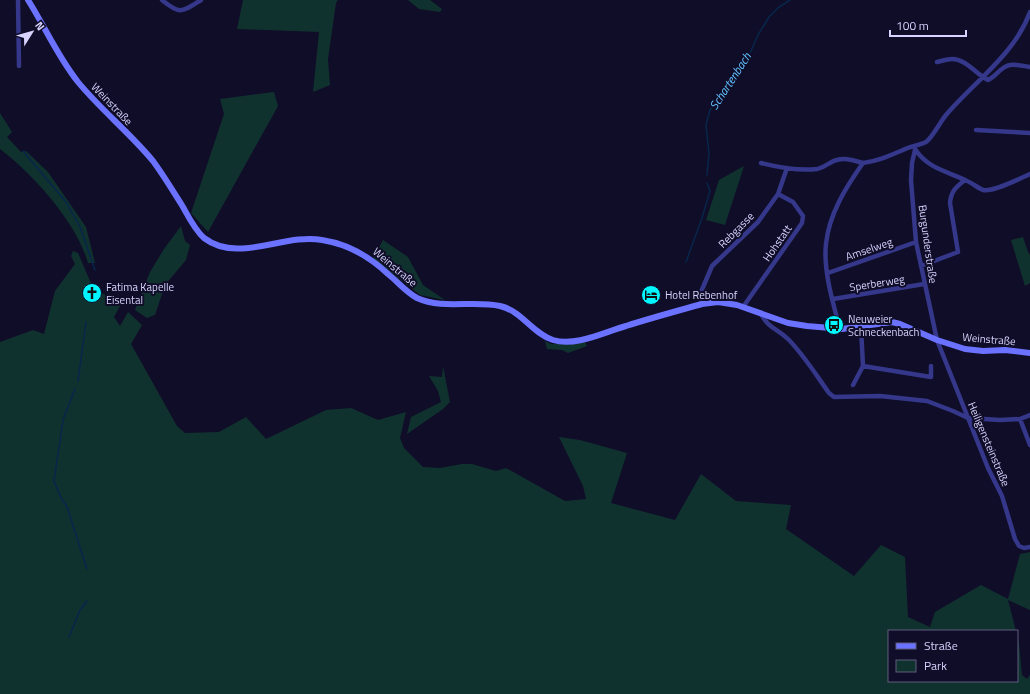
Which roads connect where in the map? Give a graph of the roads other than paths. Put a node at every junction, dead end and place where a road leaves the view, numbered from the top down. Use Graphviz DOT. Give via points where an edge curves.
graph roads {
  1 [pos="18,0"];
  2 [pos="28,0"];
  3 [pos="162,0"];
  4 [pos="201,0"];
  5 [pos="1030,12"];
  6 [pos="937,62"];
  7 [pos="19,66"];
  8 [pos="1030,67"];
  9 [pos="982,77"];
  10 [pos="976,130"];
  11 [pos="1030,133"];
  12 [pos="915,148"];
  13 [pos="762,163"];
  14 [pos="863,163"];
  15 [pos="787,168"];
  16 [pos="1030,174"];
  17 [pos="965,180"];
  18 [pos="778,194"];
  19 [pos="916,242"];
  20 [pos="921,266"];
  21 [pos="828,273"];
  22 [pos="924,284"];
  23 [pos="833,299"];
  24 [pos="702,304"];
  25 [pos="743,307"];
  26 [pos="761,314"];
  27 [pos="861,326"];
  28 [pos="840,329"];
  29 [pos="937,340"];
  30 [pos="1030,353"];
  31 [pos="863,366"];
  32 [pos="931,366"];
  33 [pos="853,385"];
  34 [pos="1030,415"];
  35 [pos="968,418"];
  36 [pos="1020,418"];
  37 [pos="1030,446"];
  38 [pos="1030,547"];
  1 -- 7 [label="street"];
  2 -- 24 [label="main road, Weinstraße" via="55,48 78,81 153,161 193,225 212,243 233,249 300,239 320,239 340,244 359,251 375,262 415,297 427,302 500,306 518,314 545,336 562,342 585,339"];
  3 -- 4 [label="street" via="173,9 184,11"];
  5 -- 9 [label="street" via="1017,38"];
  6 -- 9 [label="street" via="959,60"];
  8 -- 9 [label="street" via="1010,64 988,80"];
  9 -- 12 [label="street" via="927,141"];
  10 -- 11 [label="street"];
  12 -- 14 [label="street" via="904,149 875,162"];
  12 -- 17 [label="street" via="924,160 936,169"];
  12 -- 19 [label="street, Burgunderstraße" via="911,180"];
  13 -- 15 [label="street"];
  14 -- 15 [label="street" via="844,158 836,159 817,169"];
  14 -- 21 [label="street" via="845,188 833,215 826,244"];
  15 -- 18 [label="street, Rebgasse"];
  16 -- 17 [label="street" via="984,190"];
  17 -- 20 [label="street" via="950,194 958,252"];
  18 -- 24 [label="street, Rebgasse" via="758,222 712,266 701,292"];
  18 -- 25 [label="street, Hohstatt" via="793,202 803,216 802,223"];
  19 -- 20 [label="street, Burgunderstraße"];
  19 -- 21 [label="street, Amselweg"];
  20 -- 22 [label="street, Burgunderstraße"];
  21 -- 23 [label="street"];
  22 -- 23 [label="street, Sperberweg"];
  22 -- 29 [label="street, Burgunderstraße"];
  23 -- 28 [label="street"];
  24 -- 25 [label="main road, Weinstraße" via="718,302"];
  25 -- 26 [label="main road, Weinstraße"];
  26 -- 28 [label="main road, Weinstraße" via="788,323"];
  26 -- 35 [label="street, Weinstraße" via="766,323 788,338 829,394 834,397 880,396 927,401"];
  27 -- 28 [label="main road, Weinstraße"];
  27 -- 29 [label="main road, Weinstraße" via="892,322"];
  27 -- 31 [label="street"];
  29 -- 30 [label="main road, Weinstraße" via="965,350"];
  29 -- 35 [label="street, Heiligensteinstraße"];
  31 -- 32 [label="street" via="931,377"];
  31 -- 33 [label="street"];
  34 -- 36 [label="street"];
  35 -- 36 [label="street"];
  35 -- 38 [label="street, Heiligensteinstraße" via="1002,496 1019,546"];
  36 -- 37 [label="street"];
}
